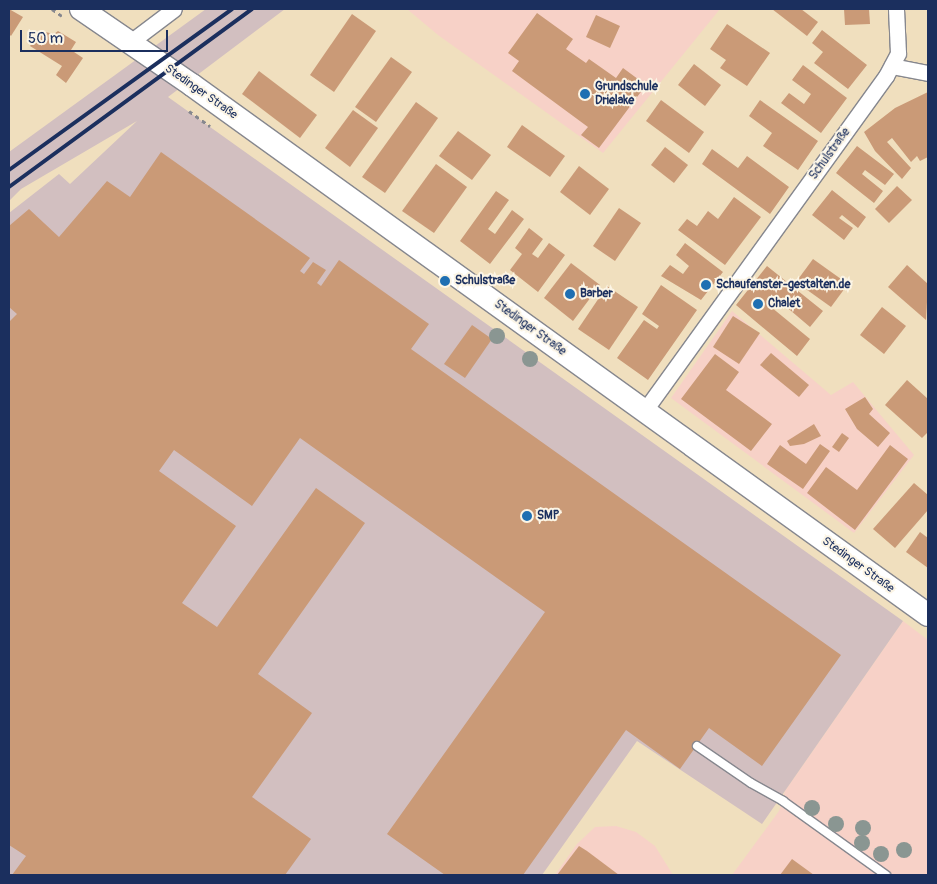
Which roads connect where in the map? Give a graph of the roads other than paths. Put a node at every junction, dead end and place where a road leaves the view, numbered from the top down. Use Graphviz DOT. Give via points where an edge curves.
graph roads {
  1 [pos="81,9"];
  2 [pos="174,9"];
  3 [pos="896,9"];
  4 [pos="129,43"];
  5 [pos="892,66"];
  6 [pos="928,73"];
  7 [pos="644,410"];
  8 [pos="928,615"];
  9 [pos="697,746"];
  10 [pos="886,875"];
  1 -- 4 [label="main road, Stedinger Straße"];
  2 -- 4 [label="street"];
  3 -- 5 [label="street, Schulstraße" via="900,38"];
  4 -- 7 [label="main road, Stedinger Straße"];
  5 -- 6 [label="street"];
  5 -- 7 [label="street, Schulstraße"];
  7 -- 8 [label="main road, Stedinger Straße"];
  9 -- 10 [label="lane" via="783,801"];
}
